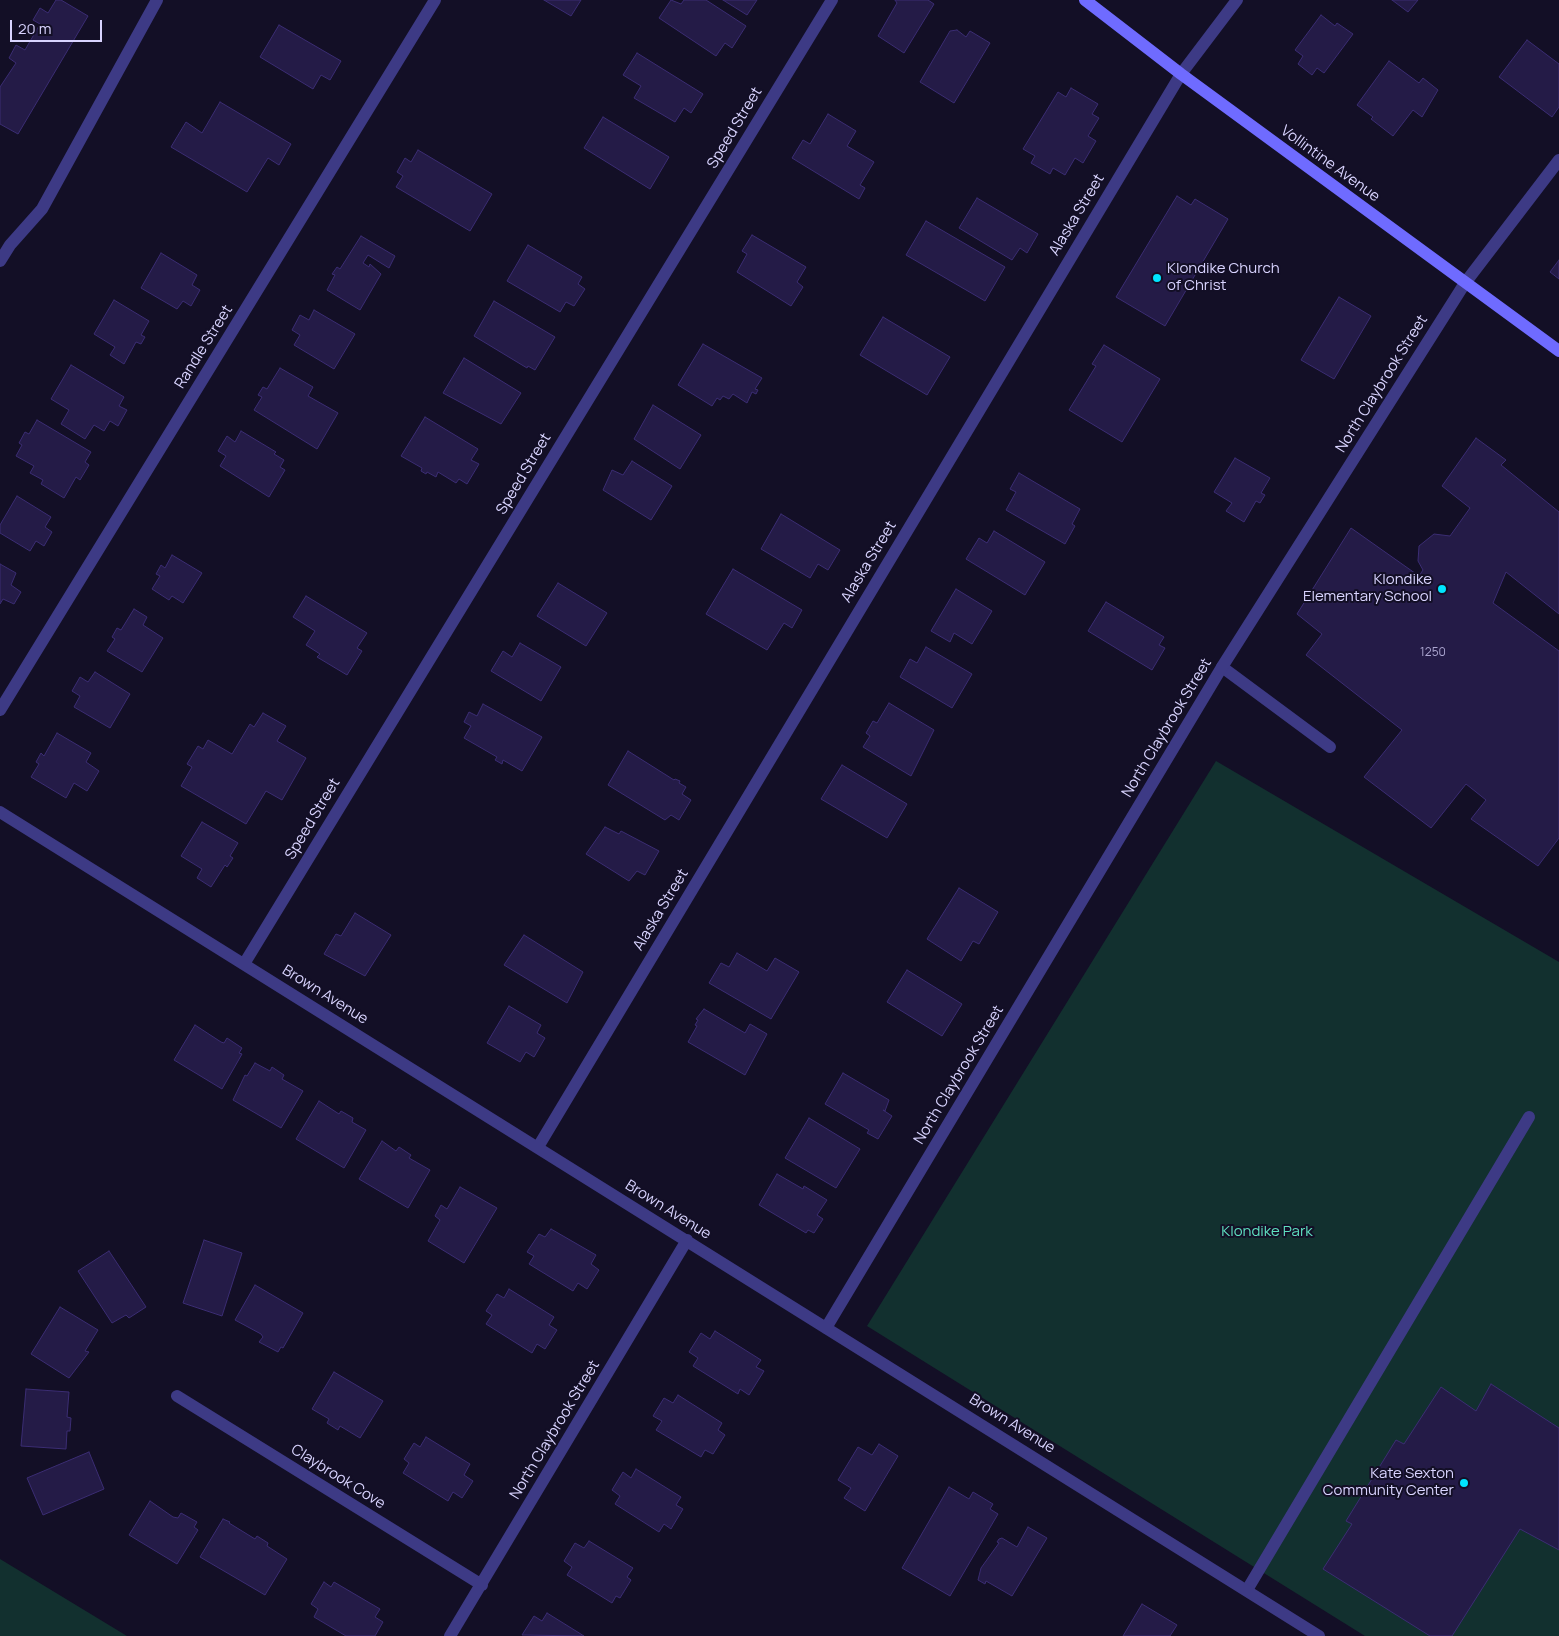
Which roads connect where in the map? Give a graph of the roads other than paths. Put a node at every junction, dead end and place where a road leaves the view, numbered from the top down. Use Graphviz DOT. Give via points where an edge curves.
graph roads {
  1 [pos="157,0"];
  2 [pos="435,0"];
  3 [pos="832,0"];
  4 [pos="1085,0"];
  5 [pos="1237,0"];
  6 [pos="1181,74"];
  7 [pos="1559,160"];
  8 [pos="0,261"];
  9 [pos="1465,283"];
  10 [pos="1559,351"];
  11 [pos="1222,667"];
  12 [pos="0,710"];
  13 [pos="1330,747"];
  14 [pos="0,812"];
  15 [pos="244,964"];
  16 [pos="1529,1117"];
  17 [pos="538,1147"];
  18 [pos="686,1240"];
  19 [pos="826,1328"];
  20 [pos="177,1396"];
  21 [pos="482,1584"];
  22 [pos="1247,1590"];
  23 [pos="450,1636"];
  24 [pos="1319,1636"];
  1 -- 8 [label="street" via="42,209"];
  2 -- 12 [label="street, Randle Street"];
  3 -- 15 [label="street, Speed Street"];
  4 -- 6 [label="street, Vollintine Avenue"];
  5 -- 6 [label="street, Alaska Street"];
  6 -- 9 [label="street, Vollintine Avenue"];
  6 -- 17 [label="street, Alaska Street"];
  7 -- 9 [label="street, North Claybrook Street"];
  9 -- 10 [label="street, Vollintine Avenue"];
  9 -- 11 [label="street, North Claybrook Street"];
  11 -- 13 [label="street"];
  11 -- 19 [label="street, North Claybrook Street"];
  14 -- 15 [label="street, Brown Avenue"];
  15 -- 17 [label="street, Brown Avenue"];
  16 -- 22 [label="street"];
  17 -- 18 [label="street, Brown Avenue"];
  18 -- 19 [label="street, Brown Avenue"];
  18 -- 21 [label="street, North Claybrook Street"];
  19 -- 22 [label="street, Brown Avenue"];
  20 -- 21 [label="street, Claybrook Cove"];
  21 -- 23 [label="street, North Claybrook Street"];
  22 -- 24 [label="street, Brown Avenue"];
}
